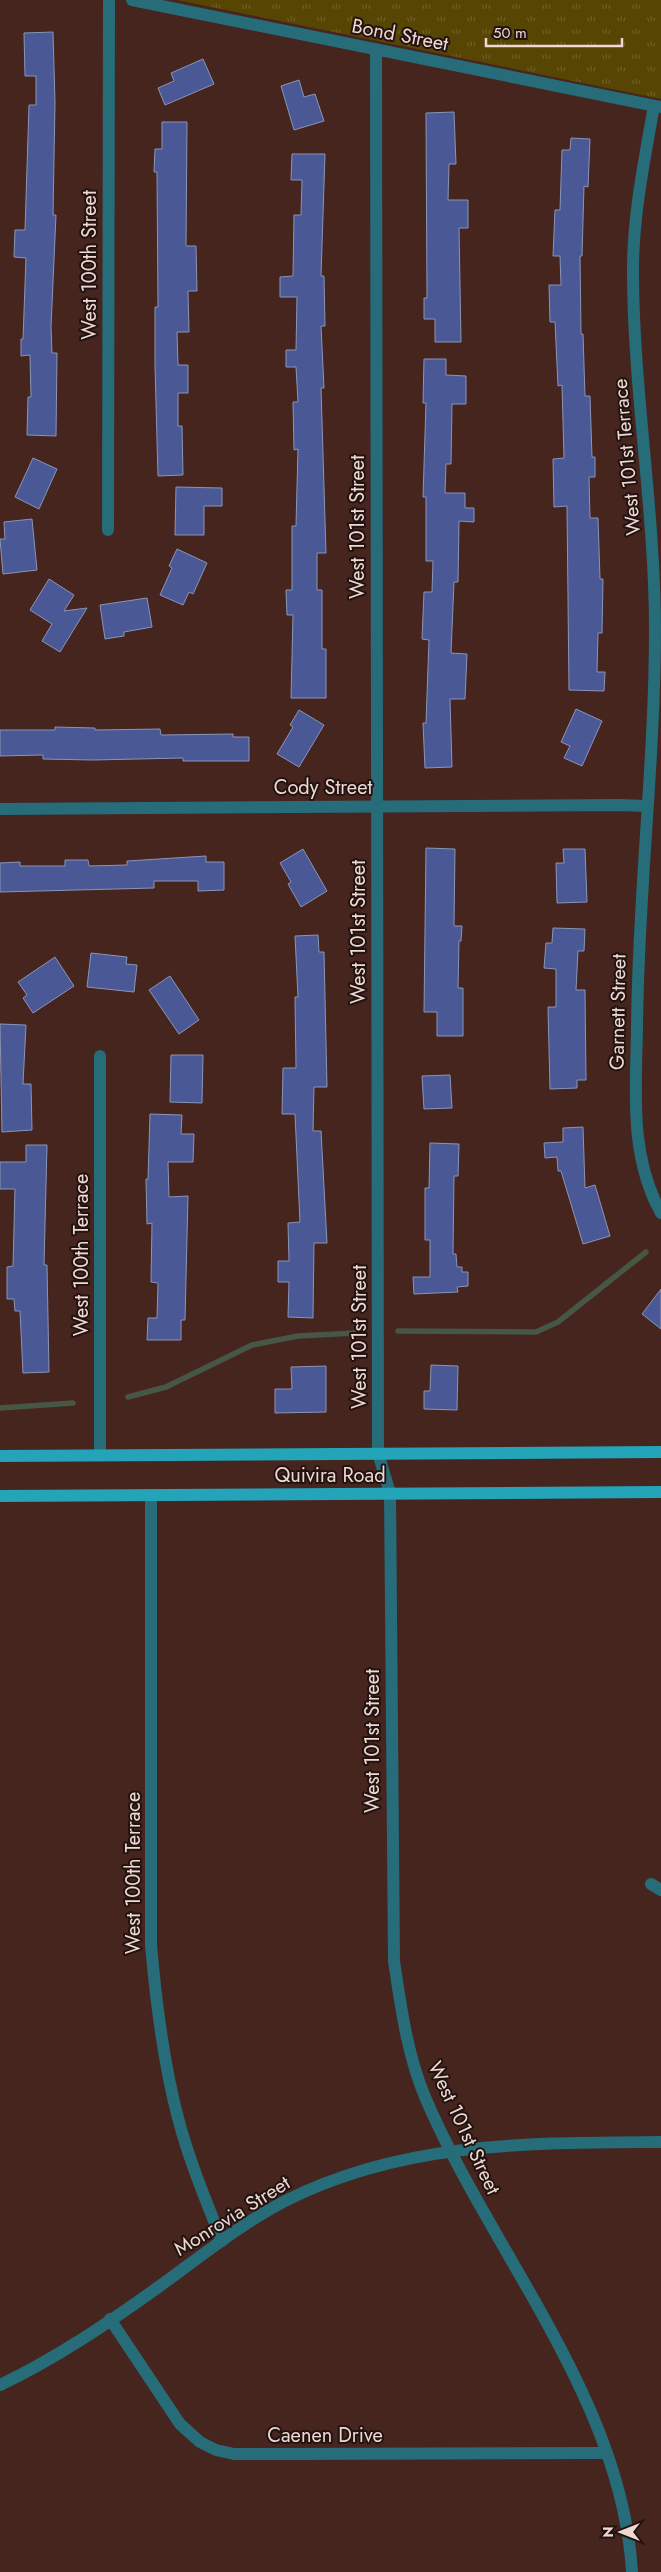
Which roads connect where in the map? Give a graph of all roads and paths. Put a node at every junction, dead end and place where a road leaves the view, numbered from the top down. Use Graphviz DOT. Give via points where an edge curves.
graph roads {
  1 [pos="109,0"];
  2 [pos="132,0"];
  3 [pos="376,49"];
  4 [pos="658,106"];
  5 [pos="108,530"];
  6 [pos="376,806"];
  7 [pos="646,806"];
  8 [pos="0,809"];
  9 [pos="100,1056"];
  10 [pos="661,1213"];
  11 [pos="661,1452"];
  12 [pos="378,1454"];
  13 [pos="100,1455"];
  14 [pos="0,1456"];
  15 [pos="661,1492"];
  16 [pos="390,1493"];
  17 [pos="151,1495"];
  18 [pos="0,1496"];
  19 [pos="661,2142"];
  20 [pos="451,2151"];
  21 [pos="222,2241"];
  22 [pos="110,2320"];
  23 [pos="0,2384"];
  24 [pos="606,2453"];
  25 [pos="632,2572"];
  1 -- 5 [label="street, West 100th Street"];
  2 -- 3 [label="street, Bond Street"];
  3 -- 4 [label="street, Bond Street"];
  3 -- 6 [label="street, West 101st Street"];
  4 -- 7 [label="street, West 101st Terrace" via="636,218 633,277 652,536 655,628"];
  6 -- 7 [label="street, Cody Street"];
  6 -- 8 [label="street, Cody Street"];
  6 -- 12 [label="street, West 101st Street"];
  7 -- 10 [label="street, Garnett Street" via="637,950 637,1133 647,1183"];
  9 -- 13 [label="street, West 100th Terrace"];
  11 -- 12 [label="main road, Quivira Road"];
  12 -- 13 [label="main road, Quivira Road"];
  12 -- 16 [label="street, West 101st Street"];
  13 -- 14 [label="main road, Quivira Road"];
  15 -- 16 [label="main road, Quivira Road"];
  16 -- 17 [label="main road, Quivira Road"];
  16 -- 20 [label="street, West 101st Street" via="394,1961 404,2026 416,2071"];
  17 -- 18 [label="main road, Quivira Road"];
  17 -- 21 [label="street, West 100th Terrace" via="151,1945 156,2005 178,2119"];
  19 -- 20 [label="street, Monrovia Street" via="514,2144"];
  20 -- 21 [label="street, Monrovia Street" via="384,2163 328,2182 284,2202"];
  20 -- 24 [label="street, West 101st Street" via="475,2199 568,2359"];
  21 -- 22 [label="street, Monrovia Street"];
  22 -- 23 [label="street, Monrovia Street" via="25,2373"];
  22 -- 24 [label="street, Caenen Drive" via="180,2424 200,2442 216,2450 234,2454"];
  24 -- 25 [label="street, West 101st Street" via="621,2496"];
}
